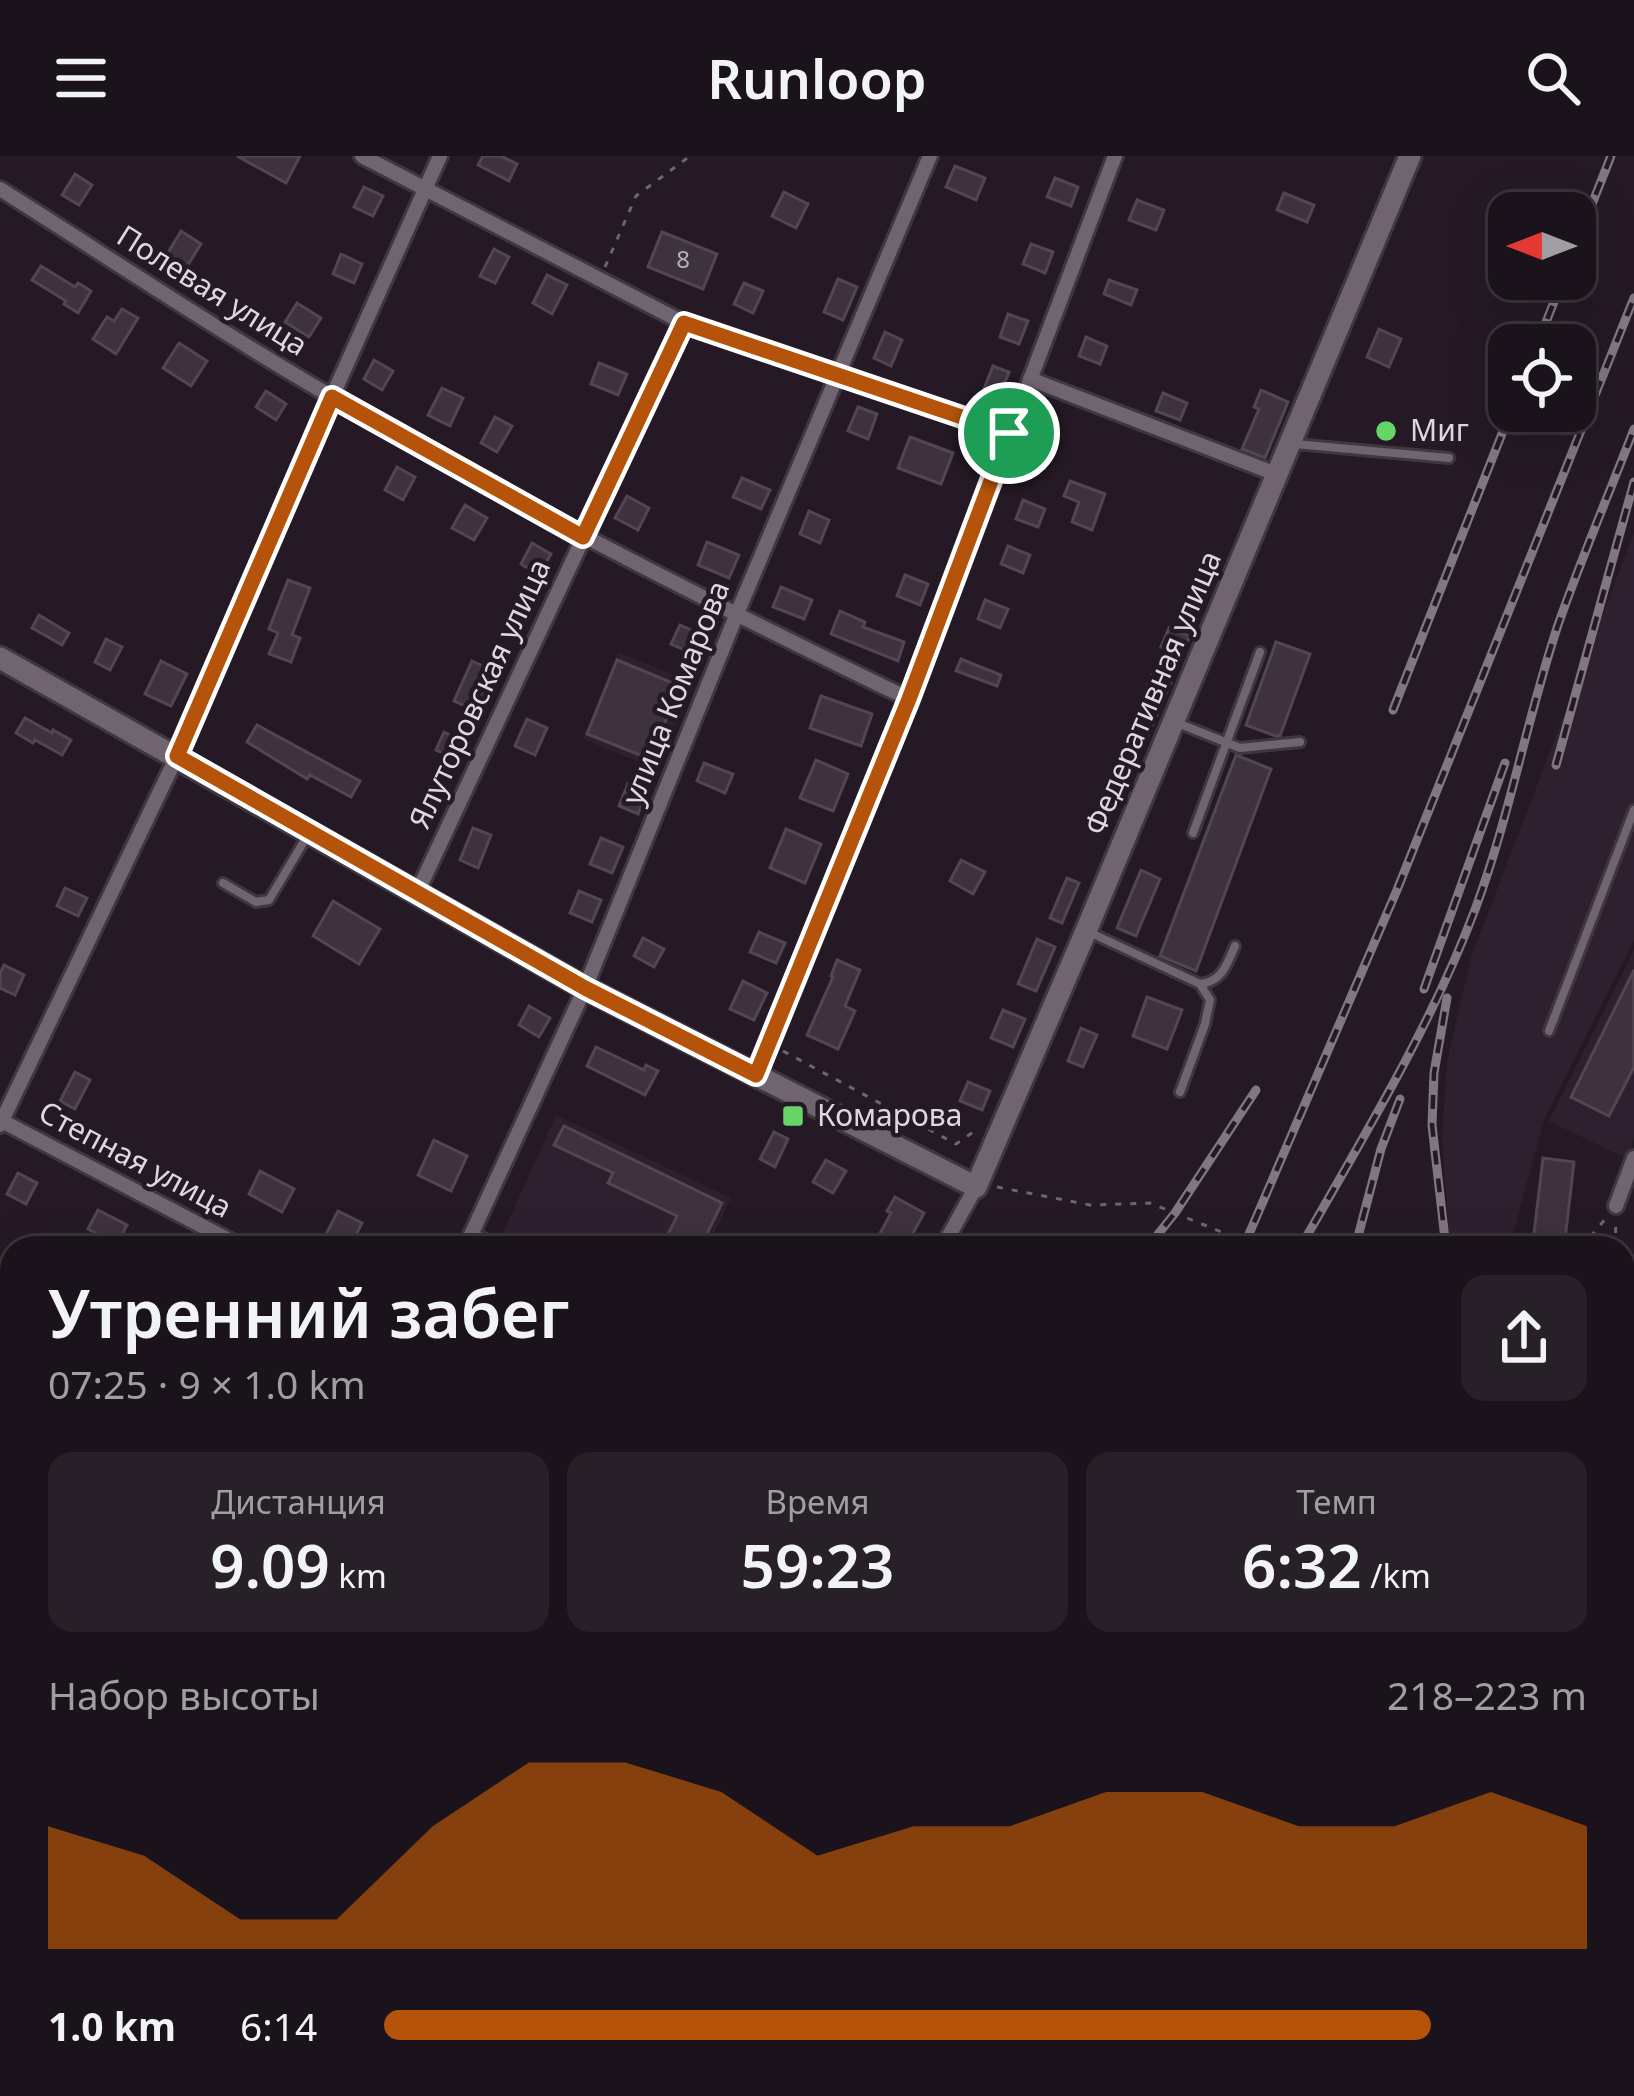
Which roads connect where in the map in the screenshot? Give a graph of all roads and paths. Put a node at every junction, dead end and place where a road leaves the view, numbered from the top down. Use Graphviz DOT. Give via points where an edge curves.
graph roads {
  1 [pos="362,156"];
  2 [pos="440,156"];
  3 [pos="690,156"];
  4 [pos="930,156"];
  5 [pos="1115,156"];
  6 [pos="1410,156"];
  7 [pos="0,189"];
  8 [pos="425,189"];
  9 [pos="599,280"];
  10 [pos="684,323"];
  11 [pos="838,376"];
  12 [pos="1030,379"];
  13 [pos="332,397"];
  14 [pos="1009,433"];
  15 [pos="1289,443"];
  16 [pos="1449,458"];
  17 [pos="1276,474"];
  18 [pos="583,537"];
  19 [pos="736,616"];
  20 [pos="1260,652"];
  21 [pos="0,658"];
  22 [pos="909,699"];
  23 [pos="1173,721"];
  24 [pos="1300,742"];
  25 [pos="1226,743"];
  26 [pos="177,756"];
  27 [pos="1634,810"];
  28 [pos="310,832"];
  29 [pos="1193,833"];
  30 [pos="223,883"];
  31 [pos="417,892"];
  32 [pos="1086,931"];
  33 [pos="1235,946"];
  34 [pos="1200,984"];
  35 [pos="585,988"];
  36 [pos="1549,1031"];
  37 [pos="769,1043"];
  38 [pos="756,1075"];
  39 [pos="1180,1092"];
  40 [pos="1,1122"];
  41 [pos="980,1128"];
  42 [pos="1633,1164"];
  43 [pos="983,1186"];
  44 [pos="1616,1206"];
  45 [pos="472,1233"];
  46 [pos="221,1236"];
  47 [pos="471,1236"];
  48 [pos="479,1236"];
  49 [pos="950,1236"];
  50 [pos="1231,1236"];
  51 [pos="1592,1236"];
  52 [pos="1615,1236"];
  1 -- 8 [label="street"];
  2 -- 8 [label="street"];
  3 -- 9 [label="path" via="636,196"];
  4 -- 11 [label="street, улица Комарова"];
  5 -- 12 [label="street"];
  6 -- 15 [label="street, Федеративная улица"];
  7 -- 13 [label="street, Полевая улица"];
  8 -- 9 [label="street"];
  8 -- 13 [label="street"];
  9 -- 10 [label="street"];
  10 -- 11 [label="street"];
  10 -- 18 [label="street, Ялуторовская улица"];
  11 -- 14 [label="street"];
  11 -- 19 [label="street, улица Комарова"];
  12 -- 14 [label="street"];
  12 -- 17 [label="street"];
  13 -- 18 [label="street, Полевая улица"];
  13 -- 26 [label="street"];
  14 -- 22 [label="street"];
  15 -- 16 [label="lane"];
  15 -- 17 [label="street, Федеративная улица"];
  17 -- 23 [label="street, Федеративная улица"];
  18 -- 19 [label="street, Полевая улица"];
  18 -- 31 [label="street, Ялуторовская улица"];
  19 -- 22 [label="street, Полевая улица"];
  19 -- 35 [label="street, улица Комарова"];
  20 -- 25 [label="lane"];
  21 -- 26 [label="street"];
  22 -- 37 [label="street"];
  23 -- 25 [label="lane"];
  23 -- 32 [label="street, Федеративная улица"];
  24 -- 25 [label="lane"];
  25 -- 29 [label="lane"];
  26 -- 28 [label="street"];
  26 -- 40 [label="street"];
  27 -- 36 [label="lane"];
  28 -- 30 [label="lane" via="269,900 256,902"];
  28 -- 31 [label="street"];
  31 -- 35 [label="street"];
  32 -- 34 [label="lane"];
  32 -- 43 [label="street, Федеративная улица"];
  33 -- 34 [label="lane" via="1222,974"];
  34 -- 39 [label="lane" via="1210,1000"];
  35 -- 38 [label="street"];
  35 -- 45 [label="street, улица Комарова"];
  37 -- 38 [label="street"];
  37 -- 41 [label="path" via="956,1144"];
  38 -- 43 [label="street"];
  40 -- 46 [label="street, Степная улица"];
  42 -- 44 [label="street"];
  43 -- 49 [label="street, Федеративная улица"];
  43 -- 50 [label="path" via="1090,1205 1150,1203"];
  44 -- 51 [label="path"];
  44 -- 52 [label="path"];
  45 -- 47 [label="street, улица Комарова"];
  45 -- 48 [label="lane"];
}
